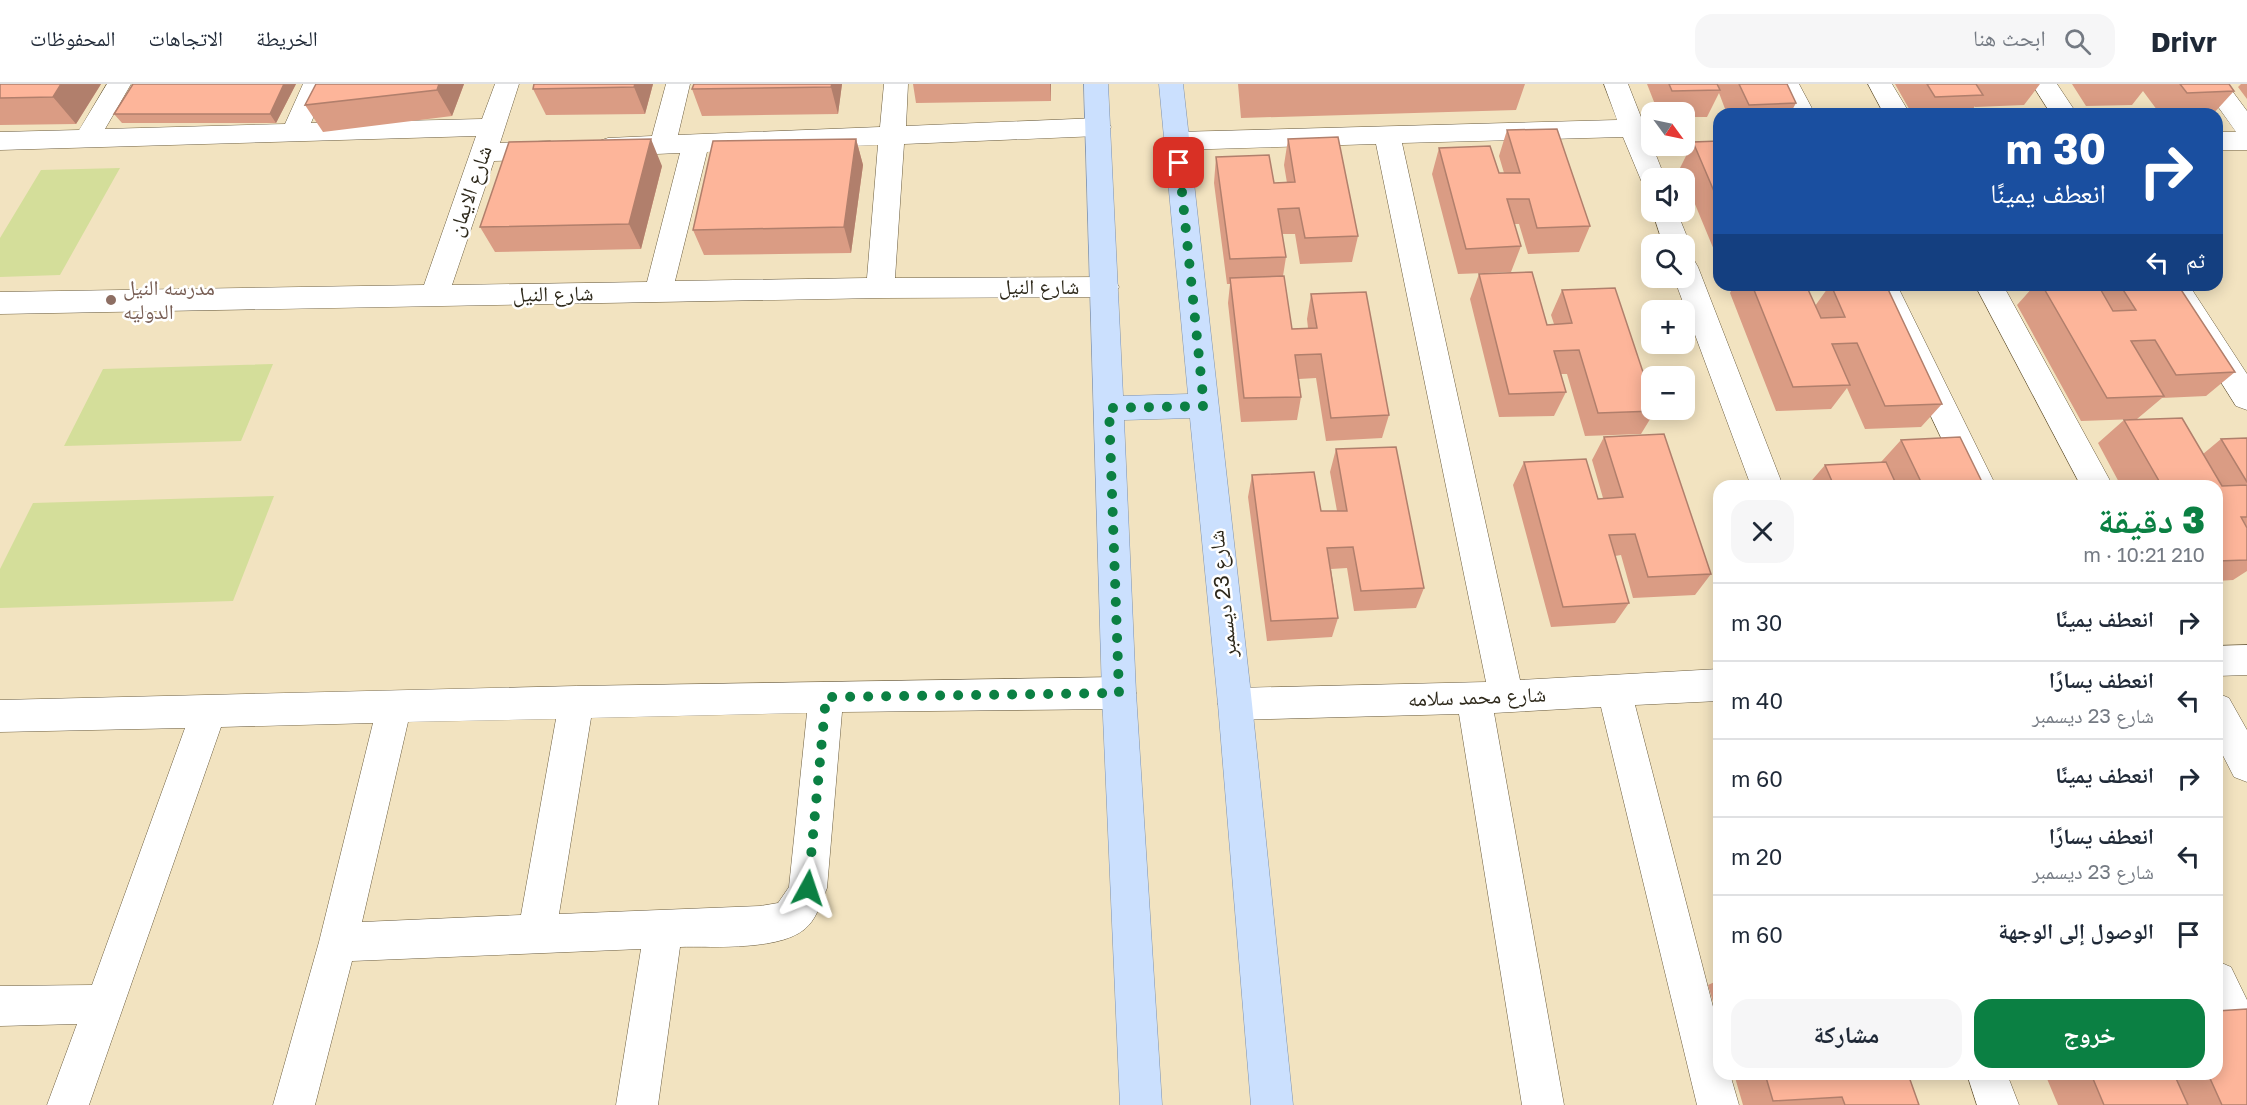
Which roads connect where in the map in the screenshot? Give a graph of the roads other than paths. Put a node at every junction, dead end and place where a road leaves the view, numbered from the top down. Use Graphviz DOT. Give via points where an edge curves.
graph roads {
  1 [pos="119,84"];
  2 [pos="315,84"];
  3 [pos="507,84"];
  4 [pos="678,84"];
  5 [pos="896,84"];
  6 [pos="1096,84"];
  7 [pos="1171,84"];
  8 [pos="1616,84"];
  9 [pos="1787,84"];
  10 [pos="1881,84"];
  11 [pos="2044,84"];
  12 [pos="2214,84"];
  13 [pos="1799,108"];
  14 [pos="1894,108"];
  15 [pos="2060,108"];
  16 [pos="492,127"];
  17 [pos="1098,127"];
  18 [pos="1632,128"];
  19 [pos="2247,129"];
  20 [pos="294,133"];
  21 [pos="892,135"];
  22 [pos="1388,135"];
  23 [pos="87,138"];
  24 [pos="1177,141"];
  25 [pos="2223,141"];
  26 [pos="2247,141"];
  27 [pos="696,143"];
  28 [pos="663,145"];
  29 [pos="4,147"];
  30 [pos="483,153"];
  31 [pos="1648,168"];
  32 [pos="1105,287"];
  33 [pos="880,288"];
  34 [pos="1692,288"];
  35 [pos="1886,291"];
  36 [pos="1992,291"];
  37 [pos="2178,291"];
  38 [pos="658,292"];
  39 [pos="434,297"];
  40 [pos="0,303"];
  41 [pos="2247,398"];
  42 [pos="1204,406"];
  43 [pos="1109,408"];
  44 [pos="1765,480"];
  45 [pos="1977,480"];
  46 [pos="2094,480"];
  47 [pos="2247,660"];
  48 [pos="2223,661"];
  49 [pos="1713,685"];
  50 [pos="1614,690"];
  51 [pos="1119,693"];
  52 [pos="826,697"];
  53 [pos="1490,697"];
  54 [pos="576,702"];
  55 [pos="1235,704"];
  56 [pos="394,707"];
  57 [pos="209,711"];
  58 [pos="0,716"];
  59 [pos="2223,720"];
  60 [pos="2247,765"];
  61 [pos="663,929"];
  62 [pos="537,934"];
  63 [pos="338,942"];
  64 [pos="2223,993"];
  65 [pos="105,1004"];
  66 [pos="0,1006"];
  67 [pos="2247,1043"];
  68 [pos="1989,1080"];
  69 [pos="68,1105"];
  70 [pos="294,1105"];
  71 [pos="637,1105"];
  72 [pos="1141,1105"];
  73 [pos="1272,1105"];
  74 [pos="1543,1105"];
  75 [pos="1718,1105"];
  76 [pos="1998,1105"];
  1 -- 23 [label="street"];
  2 -- 20 [label="street"];
  3 -- 16 [label="street, شارع الايمان"];
  4 -- 28 [label="street"];
  5 -- 21 [label="street"];
  6 -- 17 [label="main road"];
  7 -- 24 [label="main road, شارع 23 ديسمبر"];
  8 -- 18 [label="street"];
  9 -- 13 [label="street"];
  10 -- 14 [label="street"];
  11 -- 15 [label="street"];
  12 -- 19 [label="street"];
  16 -- 20 [label="street"];
  16 -- 30 [label="street, شارع الايمان"];
  17 -- 21 [label="street"];
  17 -- 32 [label="main road"];
  18 -- 22 [label="street"];
  18 -- 31 [label="street"];
  20 -- 23 [label="street"];
  21 -- 27 [label="street"];
  21 -- 33 [label="street"];
  22 -- 24 [label="street"];
  22 -- 53 [label="street"];
  23 -- 29 [label="street"];
  24 -- 42 [label="main road, شارع 23 ديسمبر"];
  25 -- 26 [label="street"];
  27 -- 28 [label="street"];
  27 -- 38 [label="street"];
  28 -- 30 [label="street"];
  30 -- 39 [label="street, شارع الايمان"];
  32 -- 33 [label="street, شارع النيل"];
  32 -- 43 [label="main road"];
  33 -- 38 [label="street, شارع النيل"];
  34 -- 44 [label="street"];
  35 -- 45 [label="street"];
  36 -- 46 [label="street"];
  37 -- 41 [label="street"];
  38 -- 39 [label="street, شارع النيل"];
  39 -- 40 [label="street, شارع النيل"];
  42 -- 43 [label="main road"];
  42 -- 55 [label="main road, شارع 23 ديسمبر"];
  43 -- 51 [label="main road"];
  47 -- 48 [label="street"];
  49 -- 50 [label="street, شارع محمد سلامه"];
  50 -- 53 [label="street, شارع محمد سلامه"];
  50 -- 75 [label="street"];
  51 -- 52 [label="street"];
  51 -- 72 [label="main road"];
  52 -- 54 [label="street"];
  52 -- 61 [label="street" via="808,888 793,918 780,923"];
  53 -- 55 [label="street, شارع محمد سلامه"];
  53 -- 74 [label="street"];
  54 -- 56 [label="street"];
  54 -- 62 [label="street"];
  55 -- 73 [label="main road, شارع 23 ديسمبر"];
  56 -- 57 [label="street"];
  56 -- 63 [label="street"];
  57 -- 58 [label="street"];
  57 -- 65 [label="street"];
  59 -- 60 [label="street"];
  61 -- 62 [label="street"];
  61 -- 71 [label="street"];
  62 -- 63 [label="street"];
  63 -- 70 [label="street"];
  64 -- 67 [label="street"];
  65 -- 66 [label="street"];
  65 -- 69 [label="street"];
  68 -- 76 [label="street"];
}
